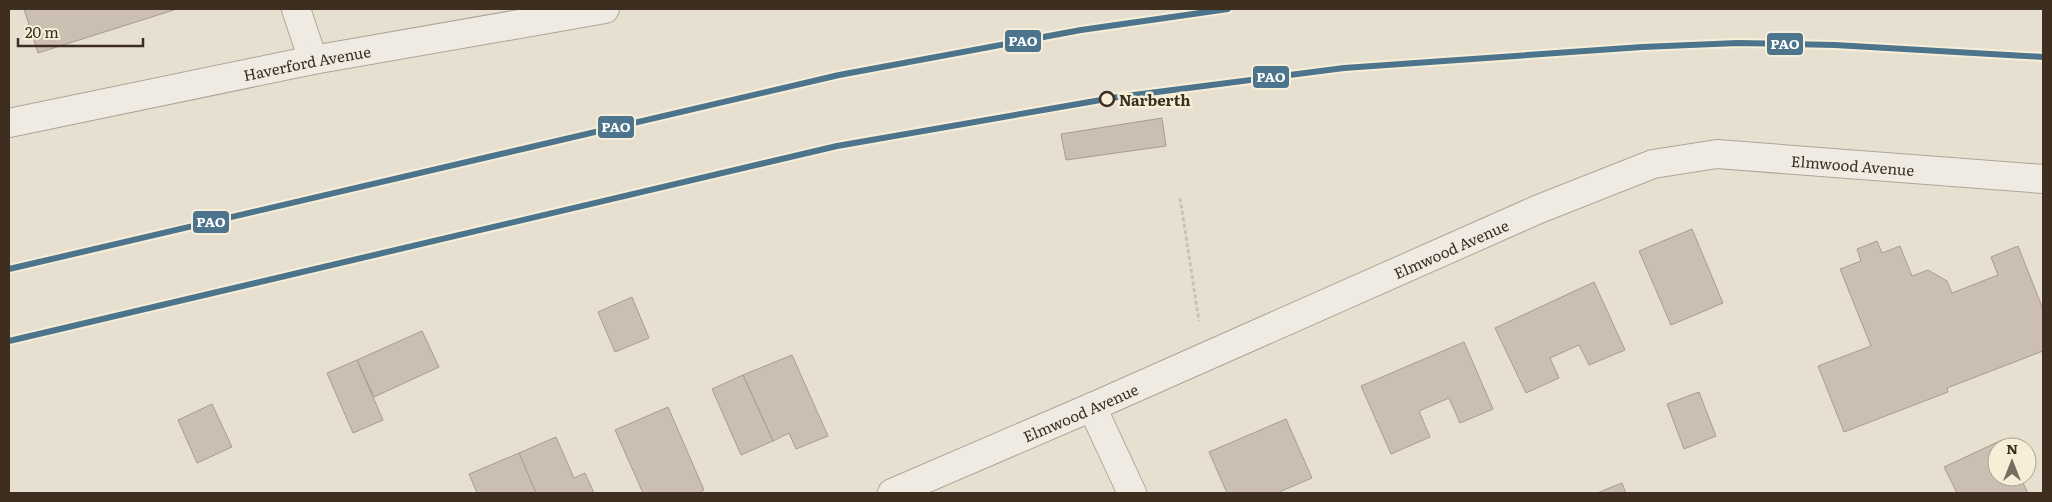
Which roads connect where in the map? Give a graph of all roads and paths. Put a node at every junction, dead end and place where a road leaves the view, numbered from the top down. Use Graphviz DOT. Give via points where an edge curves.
graph roads {
  1 [pos="296,9"];
  2 [pos="605,9"];
  3 [pos="313,60"];
  4 [pos="9,123"];
  5 [pos="2043,179"];
  6 [pos="1180,198"];
  7 [pos="1204,357"];
  8 [pos="1092,407"];
  9 [pos="892,493"];
  10 [pos="1132,493"];
  1 -- 3 [label="street"];
  2 -- 3 [label="street, Haverford Avenue"];
  3 -- 4 [label="street, Haverford Avenue"];
  5 -- 7 [label="street, Elmwood Avenue" via="1717,154 1653,164 1539,209"];
  6 -- 7 [label="path"];
  7 -- 8 [label="street, Elmwood Avenue"];
  8 -- 9 [label="street, Elmwood Avenue"];
  8 -- 10 [label="street"];
}
